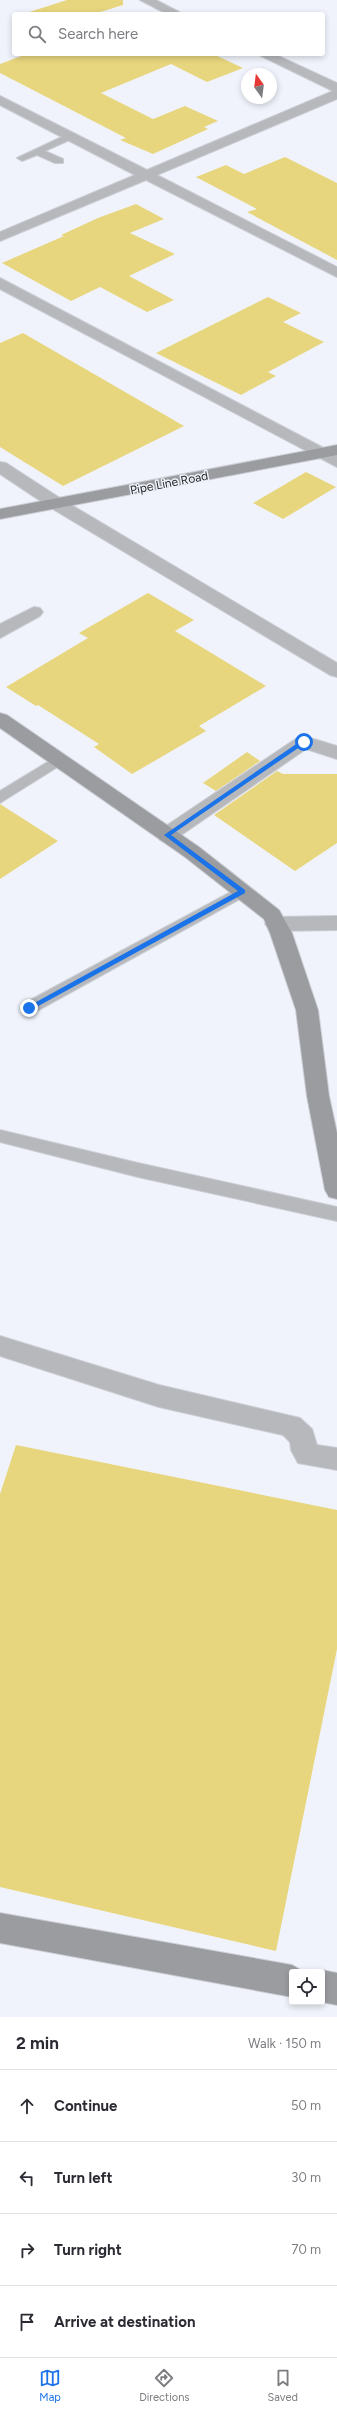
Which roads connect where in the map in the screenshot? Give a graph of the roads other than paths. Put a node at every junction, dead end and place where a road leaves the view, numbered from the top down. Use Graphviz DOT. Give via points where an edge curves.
graph roads {
  1 [pos="146,0"];
  2 [pos="173,12"];
  3 [pos="267,56"];
  4 [pos="337,88"];
  5 [pos="337,94"];
  6 [pos="0,100"];
  7 [pos="70,136"];
  8 [pos="37,151"];
  9 [pos="22,158"];
  10 [pos="59,161"];
  11 [pos="148,175"];
  12 [pos="0,237"];
  13 [pos="337,273"];
  14 [pos="0,283"];
  15 [pos="329,451"];
  16 [pos="337,462"];
  17 [pos="0,467"];
  18 [pos="57,504"];
  19 [pos="0,514"];
  20 [pos="34,612"];
  21 [pos="0,632"];
  22 [pos="337,672"];
  23 [pos="0,719"];
  24 [pos="337,753"];
  25 [pos="59,760"];
  26 [pos="0,798"];
  27 [pos="167,835"];
  28 [pos="242,891"];
  29 [pos="337,923"];
  30 [pos="276,924"];
  31 [pos="29,1008"];
  32 [pos="0,1136"];
  33 [pos="337,1190"];
  34 [pos="337,1214"];
  35 [pos="0,1346"];
  36 [pos="337,1459"];
  37 [pos="0,1928"];
  38 [pos="289,1980"];
  39 [pos="325,1987"];
  40 [pos="337,1989"];
  1 -- 2 [label="street"];
  3 -- 4 [label="street"];
  5 -- 11 [label="street"];
  6 -- 7 [label="street"];
  7 -- 8 [label="lane"];
  7 -- 11 [label="street"];
  8 -- 9 [label="lane"];
  8 -- 10 [label="lane"];
  11 -- 12 [label="street"];
  11 -- 13 [label="street"];
  14 -- 15 [label="street"];
  15 -- 16 [label="street"];
  15 -- 18 [label="street, Pipe Line Road"];
  17 -- 18 [label="street"];
  18 -- 19 [label="street, Pipe Line Road"];
  18 -- 22 [label="street"];
  20 -- 21 [label="street"];
  23 -- 25 [label="street"];
  24 -- 27 [label="street" via="304,742"];
  25 -- 26 [label="lane"];
  25 -- 27 [label="street"];
  27 -- 28 [label="street"];
  28 -- 30 [label="street" via="272,915"];
  28 -- 31 [label="lane"];
  29 -- 30 [label="street"];
  30 -- 33 [label="street" via="294,966 307,1010 318,1096"];
  32 -- 34 [label="lane" via="138,1170"];
  35 -- 36 [label="street" via="159,1396 291,1426 303,1437 307,1455"];
  37 -- 38 [label="street"];
  39 -- 40 [label="street"];
}
